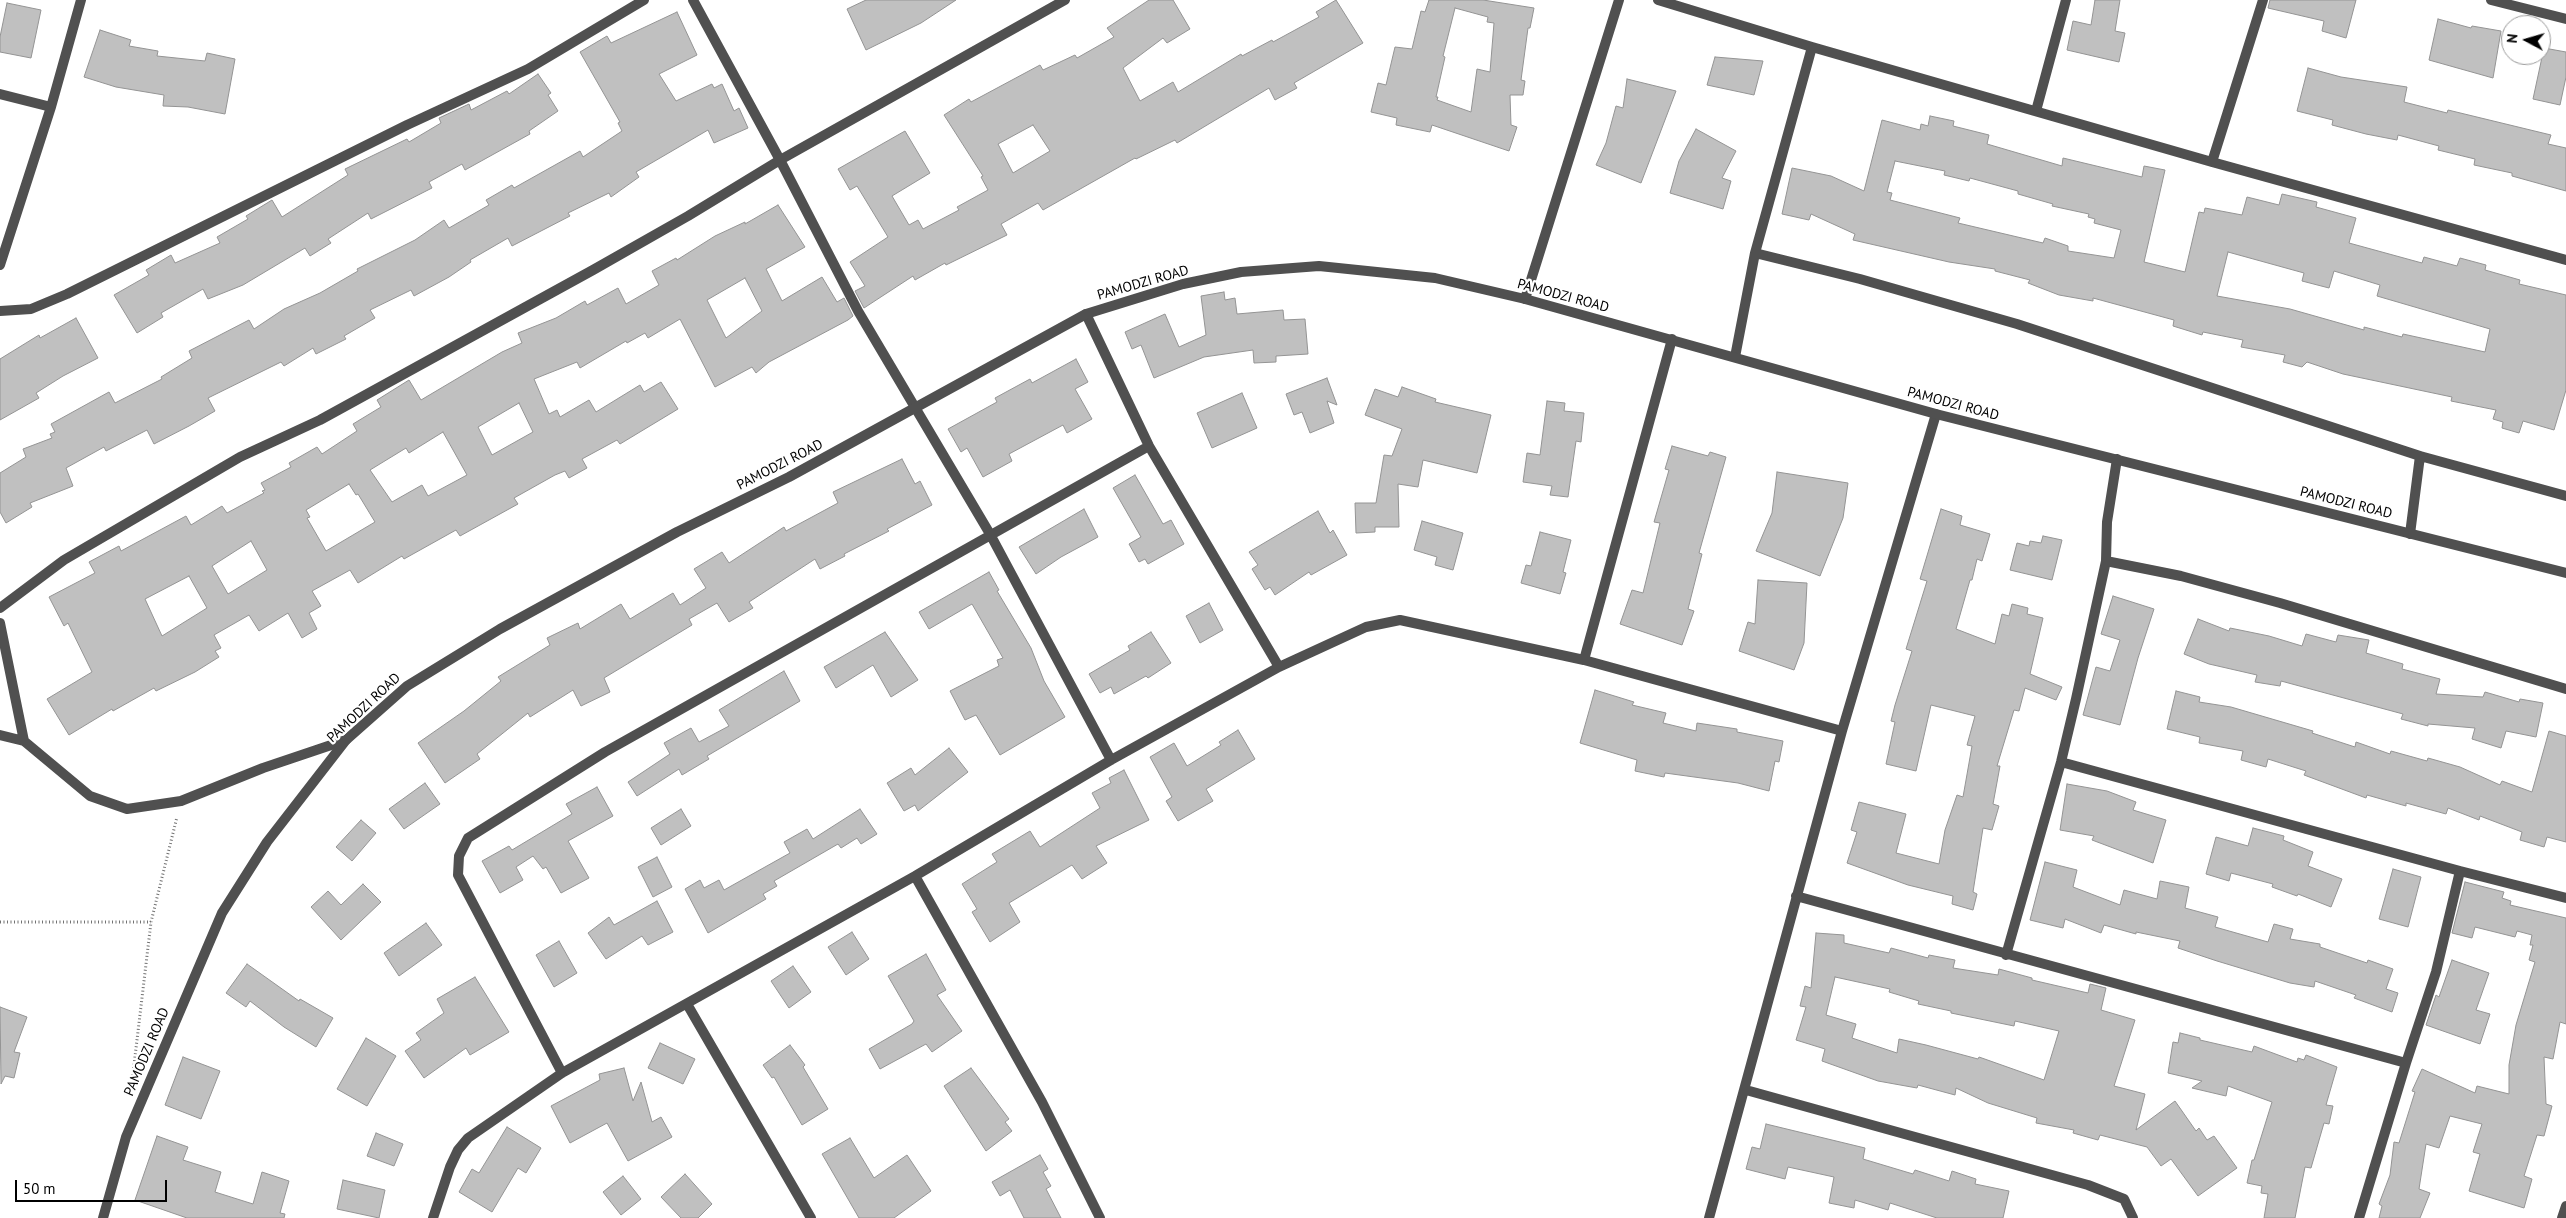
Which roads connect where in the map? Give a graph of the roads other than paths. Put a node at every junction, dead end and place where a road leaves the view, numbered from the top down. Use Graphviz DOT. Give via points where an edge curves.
graph roads {
  1 [pos="81,0"];
  2 [pos="644,0"];
  3 [pos="693,0"];
  4 [pos="1065,0"];
  5 [pos="1618,0"];
  6 [pos="1658,0"];
  7 [pos="2066,0"];
  8 [pos="2263,0"];
  9 [pos="2491,0"];
  10 [pos="2566,19"];
  11 [pos="1812,47"];
  12 [pos="0,94"];
  13 [pos="51,107"];
  14 [pos="2036,111"];
  15 [pos="780,160"];
  16 [pos="2212,162"];
  17 [pos="1755,253"];
  18 [pos="2566,260"];
  19 [pos="0,265"];
  20 [pos="1525,299"];
  21 [pos="0,311"];
  22 [pos="1086,314"];
  23 [pos="1672,340"];
  24 [pos="1735,357"];
  25 [pos="916,408"];
  26 [pos="1936,414"];
  27 [pos="1149,446"];
  28 [pos="2420,456"];
  29 [pos="2117,459"];
  30 [pos="2566,496"];
  31 [pos="990,534"];
  32 [pos="2410,534"];
  33 [pos="2106,561"];
  34 [pos="2566,573"];
  35 [pos="0,608"];
  36 [pos="0,622"];
  37 [pos="1584,660"];
  38 [pos="1279,667"];
  39 [pos="2566,690"];
  40 [pos="1842,731"];
  41 [pos="0,735"];
  42 [pos="346,740"];
  43 [pos="24,741"];
  44 [pos="1111,760"];
  45 [pos="2061,762"];
  46 [pos="2460,870"];
  47 [pos="915,876"];
  48 [pos="1796,896"];
  49 [pos="2566,898"];
  50 [pos="2006,955"];
  51 [pos="687,1004"];
  52 [pos="2406,1064"];
  53 [pos="562,1073"];
  54 [pos="1746,1090"];
  55 [pos="2566,1206"];
  56 [pos="104,1218"];
  57 [pos="433,1218"];
  58 [pos="810,1218"];
  59 [pos="1100,1218"];
  60 [pos="1709,1218"];
  61 [pos="2133,1218"];
  62 [pos="2359,1218"];
  63 [pos="2562,1218"];
  1 -- 13 [label="street"];
  2 -- 21 [label="street" via="528,69 67,294 31,309"];
  3 -- 15 [label="street"];
  4 -- 15 [label="street"];
  5 -- 20 [label="street"];
  6 -- 11 [label="street"];
  7 -- 14 [label="street"];
  8 -- 16 [label="street"];
  9 -- 10 [label="street"];
  11 -- 14 [label="street"];
  11 -- 17 [label="street"];
  12 -- 13 [label="street"];
  13 -- 19 [label="street"];
  14 -- 16 [label="street"];
  15 -- 25 [label="street" via="858,312"];
  15 -- 35 [label="street" via="679,221 405,374 320,420 240,457 64,560"];
  16 -- 18 [label="street"];
  17 -- 24 [label="street"];
  17 -- 28 [label="street" via="2017,324"];
  20 -- 22 [label="street, PAMODZI ROAD" via="1435,278 1319,266 1232,274 1183,284"];
  20 -- 23 [label="street, PAMODZI ROAD"];
  22 -- 25 [label="street, PAMODZI ROAD"];
  22 -- 27 [label="street"];
  23 -- 24 [label="street, PAMODZI ROAD"];
  23 -- 37 [label="street"];
  24 -- 26 [label="street, PAMODZI ROAD"];
  25 -- 31 [label="street"];
  25 -- 42 [label="street, PAMODZI ROAD" via="789,478 677,532 500,629 407,686"];
  26 -- 29 [label="street, PAMODZI ROAD"];
  26 -- 40 [label="street"];
  27 -- 31 [label="street"];
  27 -- 38 [label="street"];
  28 -- 30 [label="street"];
  28 -- 32 [label="street"];
  29 -- 32 [label="street, PAMODZI ROAD"];
  29 -- 33 [label="street" via="2107,522"];
  31 -- 44 [label="street"];
  31 -- 53 [label="street" via="810,639 605,752 468,838 459,856 458,875"];
  32 -- 34 [label="street, PAMODZI ROAD"];
  33 -- 39 [label="street" via="2181,576 2280,603"];
  33 -- 45 [label="street"];
  36 -- 43 [label="street"];
  37 -- 38 [label="street" via="1400,620 1366,627"];
  37 -- 40 [label="street"];
  38 -- 44 [label="street"];
  40 -- 48 [label="street"];
  41 -- 43 [label="street"];
  42 -- 43 [label="street" via="180,801 126,808 90,796"];
  42 -- 56 [label="street, PAMODZI ROAD" via="267,842 222,913 126,1137"];
  44 -- 47 [label="street"];
  45 -- 46 [label="street"];
  45 -- 50 [label="street"];
  46 -- 49 [label="street"];
  46 -- 52 [label="street" via="2436,972"];
  47 -- 51 [label="street"];
  47 -- 59 [label="street" via="1042,1102"];
  48 -- 50 [label="street"];
  48 -- 54 [label="street"];
  50 -- 52 [label="street"];
  51 -- 53 [label="street"];
  51 -- 58 [label="street"];
  52 -- 62 [label="street"];
  53 -- 57 [label="street" via="468,1138 450,1167"];
  54 -- 60 [label="street"];
  54 -- 61 [label="street" via="2088,1185 2124,1199"];
  55 -- 63 [label="street"];
}
